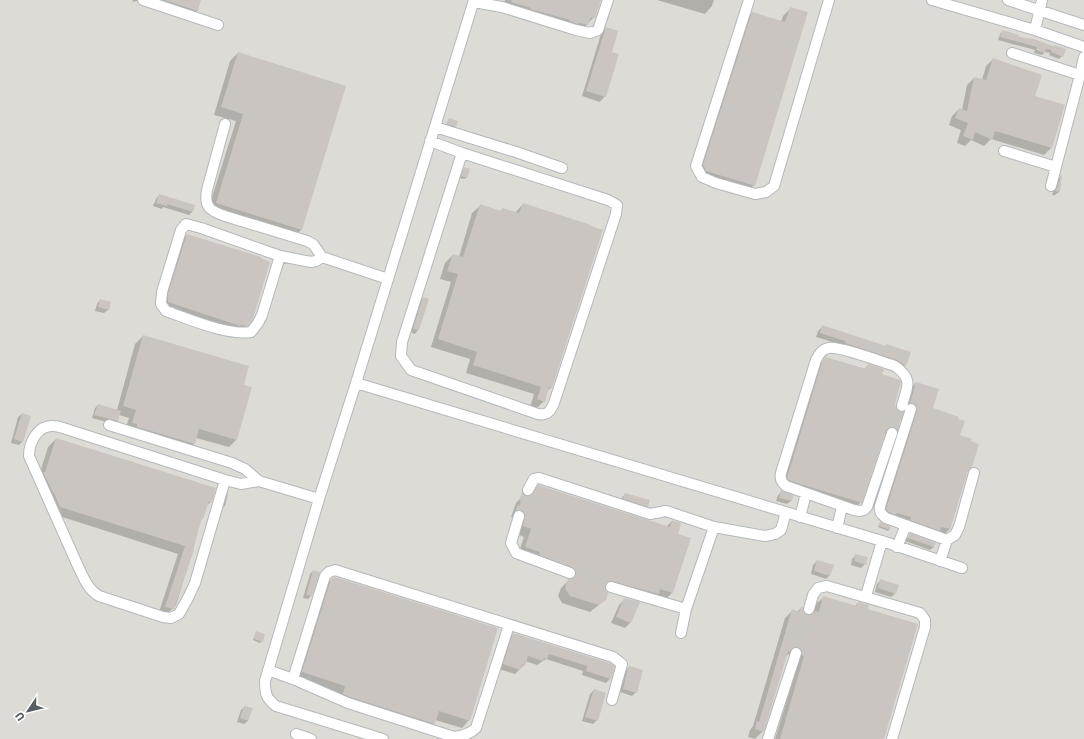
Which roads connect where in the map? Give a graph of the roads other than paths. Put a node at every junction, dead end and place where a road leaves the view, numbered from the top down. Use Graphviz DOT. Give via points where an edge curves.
graph roads {
  1 [pos="143,0"];
  2 [pos="608,0"];
  3 [pos="749,0"];
  4 [pos="829,0"];
  5 [pos="932,0"];
  6 [pos="1008,0"];
  7 [pos="474,1"];
  8 [pos="503,4"];
  9 [pos="1040,5"];
  10 [pos="1084,24"];
  11 [pos="218,25"];
  12 [pos="1034,30"];
  13 [pos="1084,47"];
  14 [pos="1012,54"];
  15 [pos="1084,57"];
  16 [pos="1080,75"];
  17 [pos="225,124"];
  18 [pos="435,127"];
  19 [pos="430,141"];
  20 [pos="1004,151"];
  21 [pos="462,153"];
  22 [pos="1056,167"];
  23 [pos="562,168"];
  24 [pos="1051,186"];
  25 [pos="280,256"];
  26 [pos="322,257"];
  27 [pos="388,279"];
  28 [pos="356,383"];
  29 [pos="109,425"];
  30 [pos="892,432"];
  31 [pos="974,473"];
  32 [pos="225,480"];
  33 [pos="259,481"];
  34 [pos="528,490"];
  35 [pos="806,494"];
  36 [pos="319,499"];
  37 [pos="842,507"];
  38 [pos="786,512"];
  39 [pos="519,516"];
  40 [pos="800,517"];
  41 [pos="906,525"];
  42 [pos="714,527"];
  43 [pos="837,528"];
  44 [pos="947,540"];
  45 [pos="882,541"];
  46 [pos="897,547"];
  47 [pos="940,561"];
  48 [pos="962,568"];
  49 [pos="570,573"];
  50 [pos="611,587"];
  51 [pos="866,596"];
  52 [pos="686,608"];
  53 [pos="809,609"];
  54 [pos="509,625"];
  55 [pos="681,633"];
  56 [pos="796,653"];
  57 [pos="268,670"];
  58 [pos="293,679"];
  59 [pos="612,700"];
  60 [pos="296,734"];
  61 [pos="311,739"];
  62 [pos="383,739"];
  63 [pos="768,739"];
  64 [pos="892,739"];
  1 -- 11 [label="street"];
  2 -- 8 [label="street" via="598,30 590,33"];
  3 -- 4 [label="street" via="696,166 702,177 755,194 766,192 774,186"];
  5 -- 12 [label="street"];
  6 -- 9 [label="street"];
  7 -- 8 [label="street"];
  7 -- 18 [label="street"];
  9 -- 10 [label="street"];
  9 -- 12 [label="street"];
  12 -- 13 [label="street"];
  14 -- 16 [label="street"];
  15 -- 16 [label="street"];
  16 -- 22 [label="street"];
  17 -- 26 [label="street" via="207,190 208,207 225,216 307,241 313,244"];
  18 -- 19 [label="street"];
  18 -- 23 [label="street"];
  19 -- 21 [label="street"];
  19 -- 27 [label="street"];
  20 -- 22 [label="street"];
  21 -- 21 [label="street" via="617,205 614,222 554,402 546,414 538,414 411,370 401,356 402,342"];
  22 -- 24 [label="street"];
  25 -- 25 [label="street" via="186,224 181,230 162,292 161,304 166,311 220,329 241,334 251,332 262,315"];
  25 -- 26 [label="street" via="311,262"];
  26 -- 27 [label="street"];
  27 -- 28 [label="street"];
  28 -- 36 [label="street"];
  28 -- 38 [label="street"];
  29 -- 33 [label="street" via="232,463 245,469"];
  30 -- 37 [label="street" via="868,507 860,511"];
  31 -- 44 [label="street" via="959,527 955,535"];
  32 -- 32 [label="street" via="52,426 34,435 29,450 29,456 92,591 99,596 163,617 171,618 180,614 195,583"];
  32 -- 33 [label="street" via="241,484"];
  33 -- 36 [label="street"];
  34 -- 42 [label="street" via="534,479 539,478 650,514 666,511"];
  35 -- 37 [label="street"];
  35 -- 40 [label="street"];
  35 -- 41 [label="street" via="782,483 780,473 816,360 823,350 835,348 895,366 907,378 907,407 879,510 886,518"];
  36 -- 57 [label="street"];
  37 -- 43 [label="street"];
  38 -- 40 [label="street"];
  38 -- 42 [label="street" via="781,530 766,536"];
  39 -- 49 [label="street" via="511,543 516,553"];
  40 -- 43 [label="street"];
  41 -- 44 [label="street"];
  41 -- 46 [label="street"];
  42 -- 52 [label="street"];
  43 -- 45 [label="street"];
  44 -- 47 [label="street"];
  45 -- 46 [label="street"];
  45 -- 51 [label="street"];
  46 -- 47 [label="street"];
  47 -- 48 [label="street"];
  50 -- 52 [label="street"];
  51 -- 53 [label="street" via="827,586 818,588"];
  51 -- 64 [label="street" via="920,613 925,620"];
  52 -- 55 [label="street"];
  54 -- 58 [label="street" via="335,570 325,576"];
  54 -- 58 [label="street" via="476,728 461,736 348,703"];
  54 -- 59 [label="street" via="620,661 622,664"];
  56 -- 63 [label="street"];
  57 -- 58 [label="street"];
  57 -- 62 [label="street" via="265,681 266,693 268,699 276,706"];
  60 -- 61 [label="street"];
}
